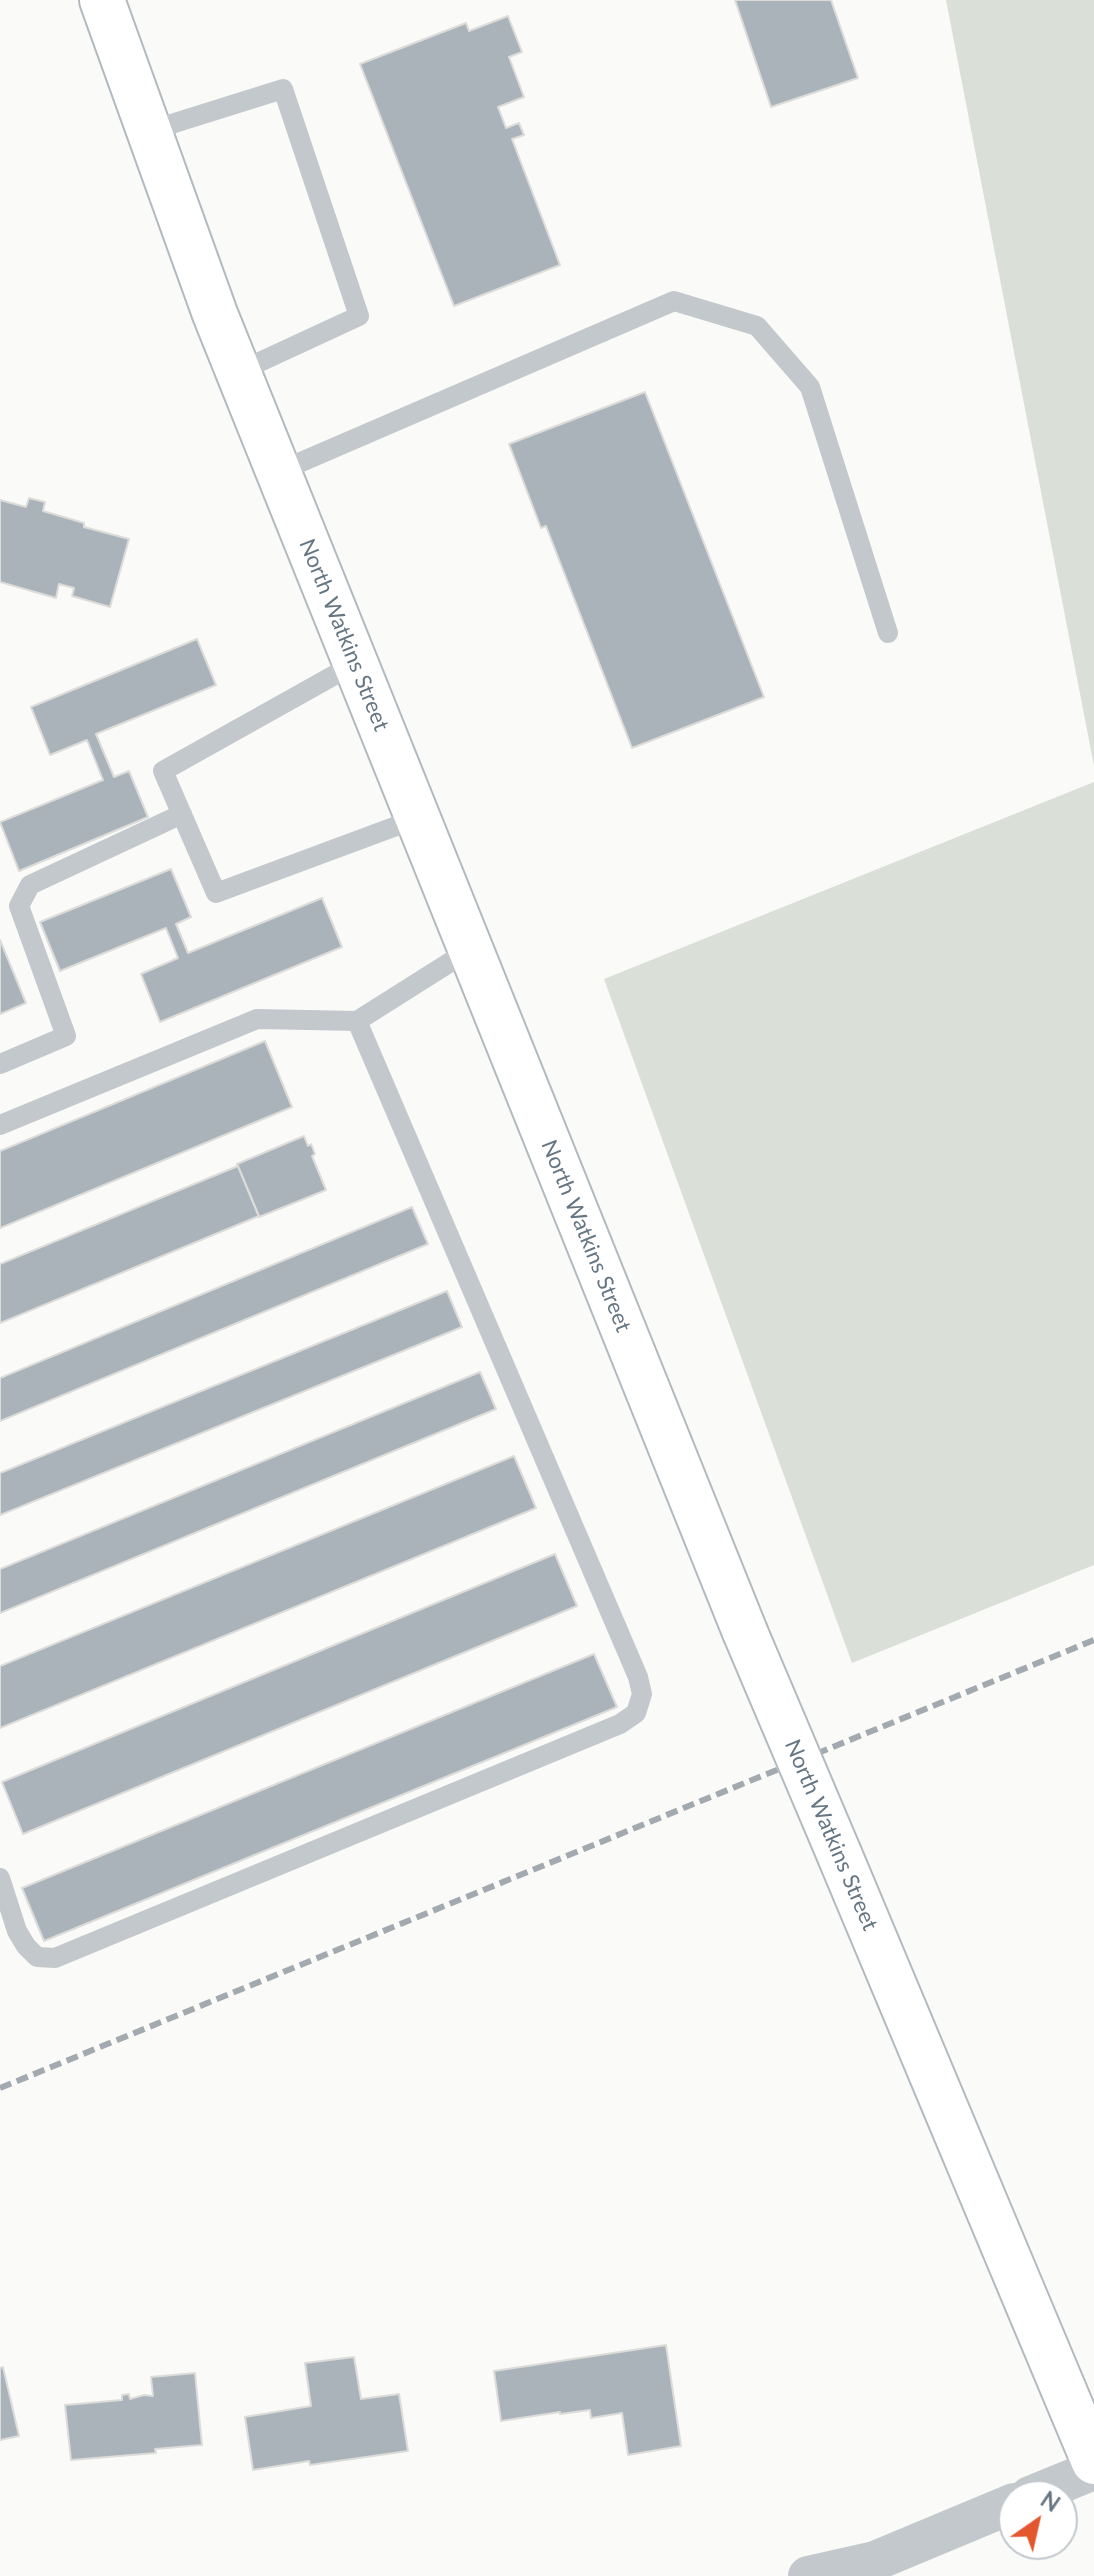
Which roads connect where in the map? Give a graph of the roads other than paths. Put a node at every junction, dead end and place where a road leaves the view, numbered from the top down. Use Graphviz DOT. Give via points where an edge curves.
graph roads {
  1 [pos="102,0"];
  2 [pos="149,131"];
  3 [pos="238,372"];
  4 [pos="278,472"];
  5 [pos="888,633"];
  6 [pos="356,663"];
  7 [pos="182,814"];
  8 [pos="418,818"];
  9 [pos="471,949"];
  10 [pos="357,1021"];
  11 [pos="0,1064"];
  12 [pos="0,1125"];
  13 [pos="0,1878"];
  14 [pos="1094,2462"];
  15 [pos="1094,2470"];
  16 [pos="1069,2480"];
  17 [pos="998,2510"];
  18 [pos="808,2576"];
  1 -- 2 [label="main road, North Watkins Street"];
  2 -- 3 [label="main road, North Watkins Street"];
  2 -- 3 [label="lane" via="283,89 359,316"];
  3 -- 4 [label="main road, North Watkins Street"];
  4 -- 5 [label="lane" via="674,301 757,326 810,387"];
  4 -- 6 [label="main road, North Watkins Street"];
  6 -- 7 [label="lane" via="163,771"];
  6 -- 8 [label="main road, North Watkins Street"];
  7 -- 8 [label="lane" via="216,893"];
  7 -- 11 [label="lane" via="30,885 19,906 66,1036"];
  8 -- 9 [label="main road, North Watkins Street"];
  9 -- 10 [label="lane"];
  9 -- 14 [label="main road, North Watkins Street, bridge" via="745,1632"];
  10 -- 12 [label="lane" via="257,1019"];
  10 -- 13 [label="lane" via="638,1677 642,1694 636,1713 55,1958 37,1957 26,1946"];
  15 -- 16 [label="street"];
  17 -- 18 [label="street" via="875,2561"];
}
